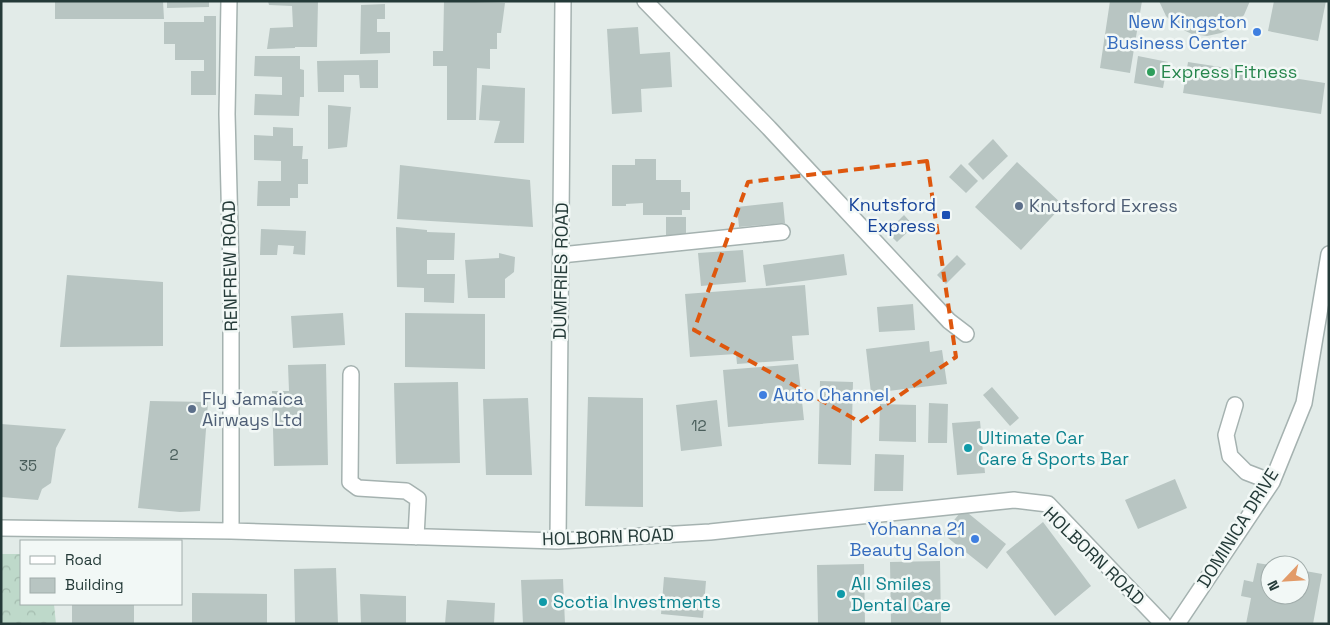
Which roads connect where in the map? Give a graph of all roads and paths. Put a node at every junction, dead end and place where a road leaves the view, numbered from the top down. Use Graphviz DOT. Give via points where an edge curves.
graph roads {
  1 [pos="229,1"];
  2 [pos="563,1"];
  3 [pos="644,1"];
  4 [pos="782,232"];
  5 [pos="1329,254"];
  6 [pos="561,255"];
  7 [pos="966,334"];
  8 [pos="351,374"];
  9 [pos="1235,405"];
  10 [pos="1272,482"];
  11 [pos="1,528"];
  12 [pos="231,531"];
  13 [pos="416,537"];
  14 [pos="558,541"];
  15 [pos="1163,624"];
  16 [pos="1177,624"];
  1 -- 12 [label="street, RENFREW ROAD"];
  2 -- 6 [label="street, DUMFRIES ROAD"];
  3 -- 7 [label="street" via="770,128 949,321"];
  4 -- 6 [label="street"];
  5 -- 10 [label="street, DOMINICA DRIVE" via="1304,403"];
  6 -- 14 [label="street, DUMFRIES ROAD"];
  8 -- 13 [label="street" via="350,482 358,488 406,491 418,499"];
  9 -- 10 [label="street" via="1226,435 1230,456 1246,472"];
  10 -- 16 [label="street, DOMINICA DRIVE"];
  11 -- 12 [label="street, HOLBORN ROAD"];
  12 -- 13 [label="street, HOLBORN ROAD"];
  13 -- 14 [label="street, HOLBORN ROAD"];
  14 -- 15 [label="street, HOLBORN ROAD" via="710,532 1014,500 1048,504"];
}
